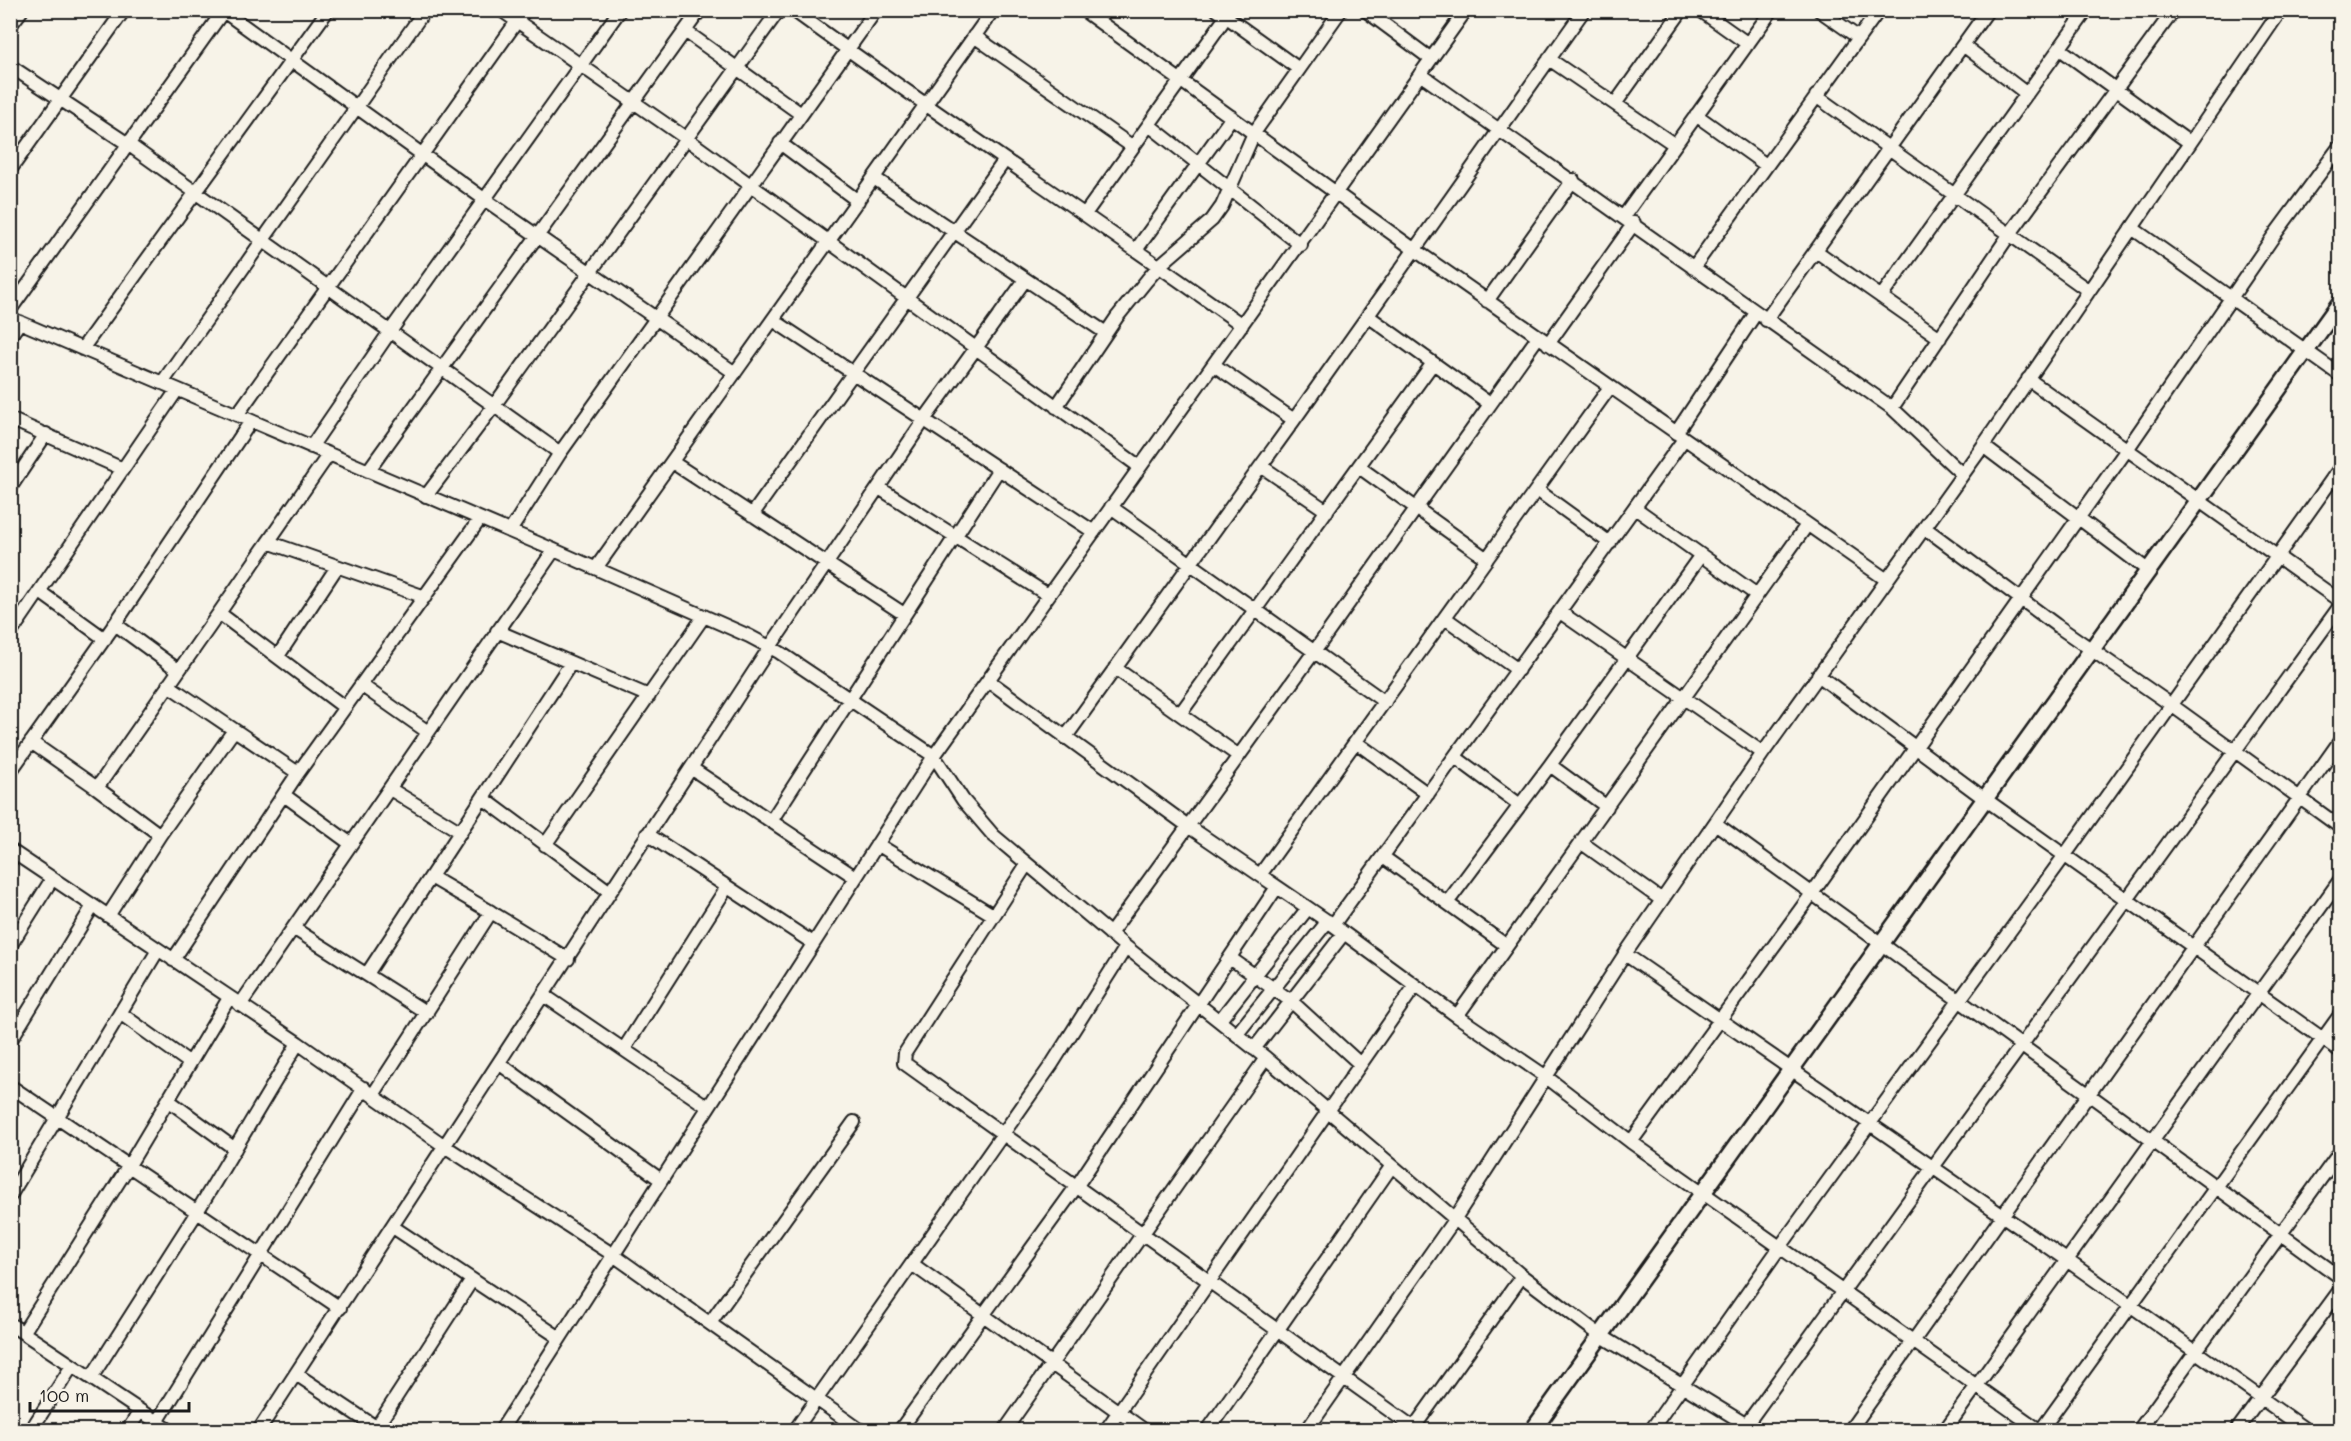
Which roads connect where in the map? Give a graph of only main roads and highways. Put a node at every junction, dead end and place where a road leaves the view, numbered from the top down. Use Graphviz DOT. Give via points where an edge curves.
graph roads {
  1 [pos="2340,303"];
  2 [pos="1533,1431"];
  1 -- 2 [label="main road"];
}
